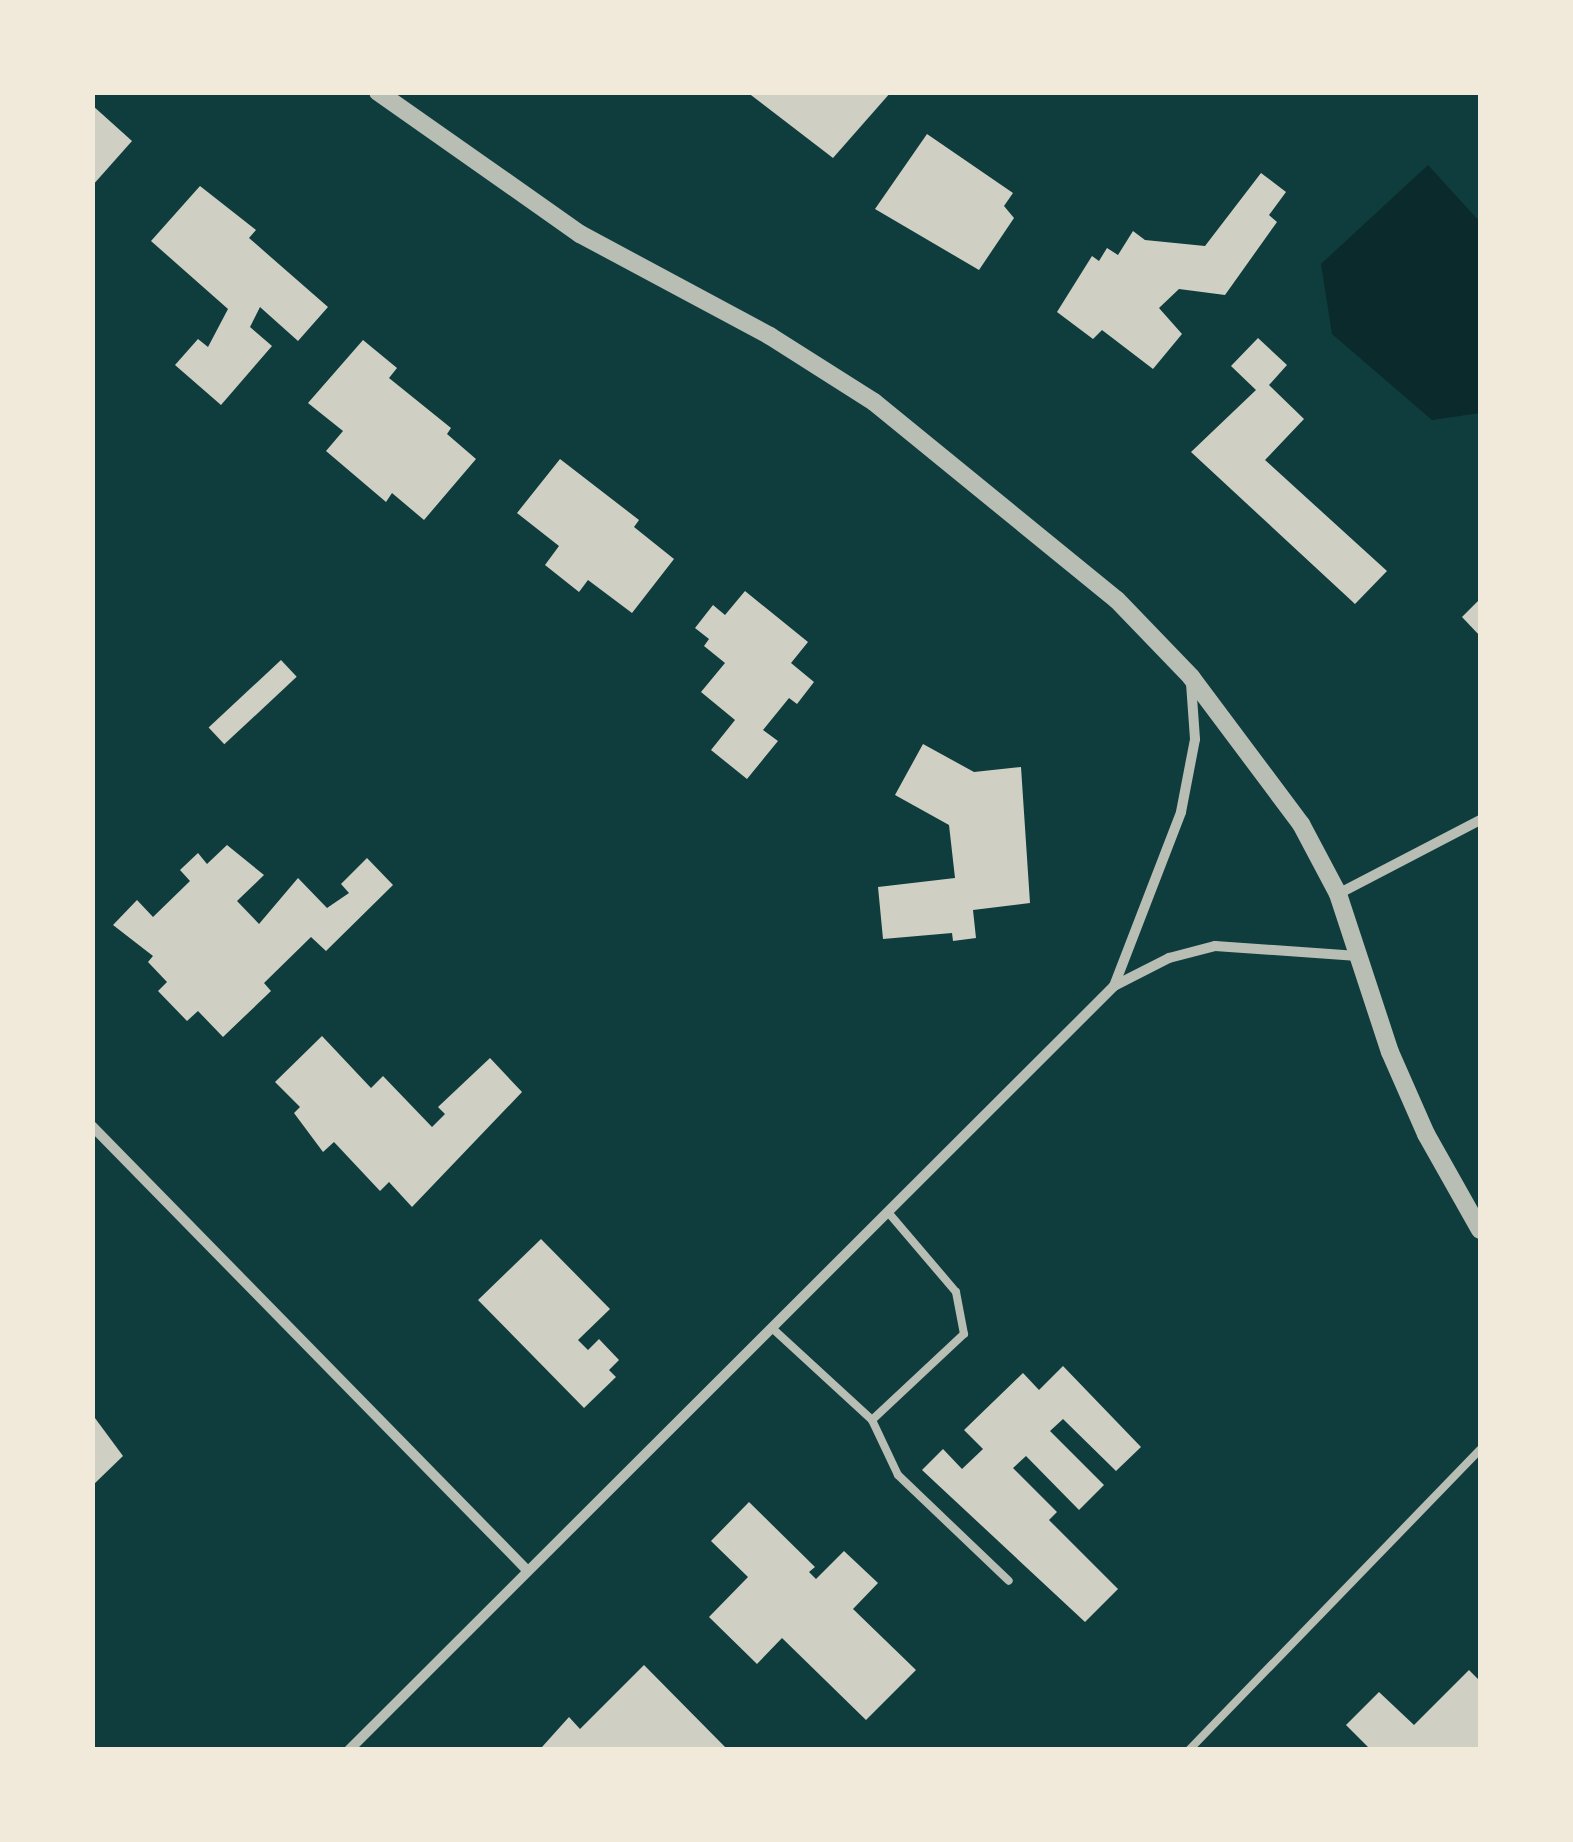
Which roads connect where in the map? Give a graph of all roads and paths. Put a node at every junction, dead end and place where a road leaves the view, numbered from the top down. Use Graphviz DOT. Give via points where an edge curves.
graph roads {
  1 [pos="378,92"];
  2 [pos="1191,676"];
  3 [pos="1480,820"];
  4 [pos="1338,894"];
  5 [pos="1358,956"];
  6 [pos="1114,986"];
  7 [pos="92,1126"];
  8 [pos="888,1212"];
  9 [pos="1480,1230"];
  10 [pos="772,1328"];
  11 [pos="872,1420"];
  12 [pos="1480,1450"];
  13 [pos="526,1569"];
  14 [pos="1009,1582"];
  15 [pos="348,1750"];
  16 [pos="1189,1750"];
  1 -- 2 [label="street" via="580,234 770,336 874,402 1088,574"];
  2 -- 4 [label="street" via="1302,824"];
  2 -- 6 [label="street" via="1195,739 1181,812"];
  3 -- 4 [label="street"];
  4 -- 5 [label="street"];
  5 -- 6 [label="street" via="1216,946 1169,958"];
  5 -- 9 [label="street" via="1426,1134"];
  6 -- 8 [label="street"];
  7 -- 13 [label="street"];
  8 -- 10 [label="street"];
  8 -- 11 [label="lane" via="956,1292 964,1334"];
  10 -- 11 [label="lane"];
  10 -- 13 [label="street"];
  11 -- 14 [label="lane" via="898,1475"];
  12 -- 16 [label="lane"];
  13 -- 15 [label="street"];
}
